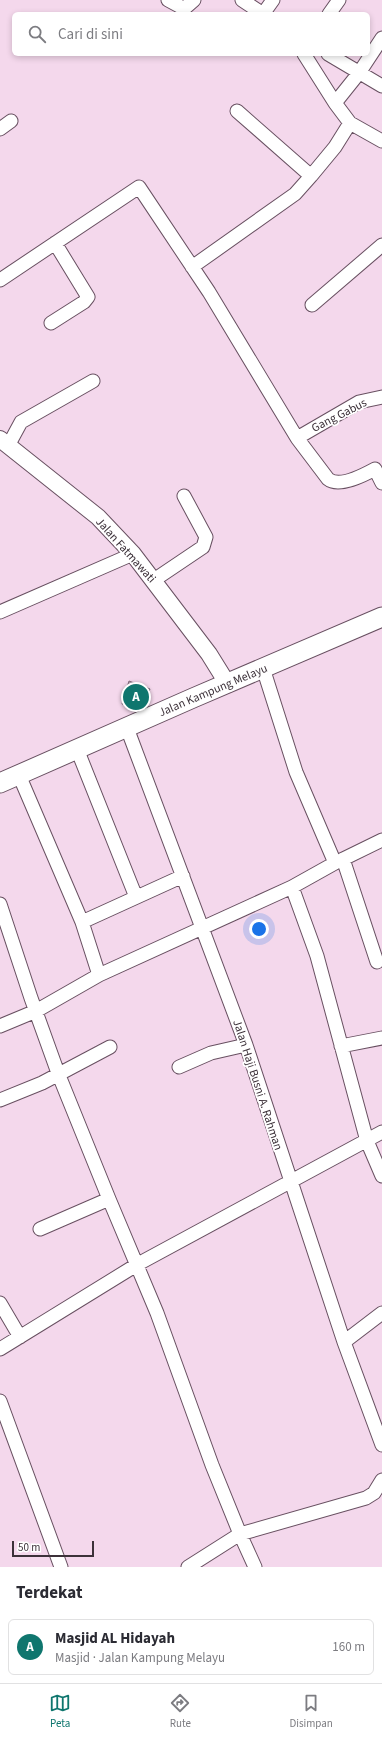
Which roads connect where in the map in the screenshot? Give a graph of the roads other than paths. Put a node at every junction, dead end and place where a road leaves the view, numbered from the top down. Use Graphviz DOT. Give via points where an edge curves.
graph roads {
  1 [pos="168,0"];
  2 [pos="194,0"];
  3 [pos="242,0"];
  4 [pos="273,0"];
  5 [pos="339,0"];
  6 [pos="260,12"];
  7 [pos="264,12"];
  8 [pos="331,12"];
  9 [pos="382,38"];
  10 [pos="305,56"];
  11 [pos="331,56"];
  12 [pos="370,56"];
  13 [pos="370,56"];
  14 [pos="359,72"];
  15 [pos="382,86"];
  16 [pos="335,103"];
  17 [pos="237,111"];
  18 [pos="11,121"];
  19 [pos="350,123"];
  20 [pos="0,129"];
  21 [pos="382,141"];
  22 [pos="311,176"];
  23 [pos="55,243"];
  24 [pos="382,245"];
  25 [pos="192,266"];
  26 [pos="0,280"];
  27 [pos="312,305"];
  28 [pos="51,323"];
  29 [pos="94,381"];
  30 [pos="382,397"];
  31 [pos="297,438"];
  32 [pos="4,443"];
  33 [pos="378,467"];
  34 [pos="382,483"];
  35 [pos="184,496"];
  36 [pos="133,554"];
  37 [pos="154,580"];
  38 [pos="0,612"];
  39 [pos="382,617"];
  40 [pos="262,668"];
  41 [pos="227,683"];
  42 [pos="127,728"];
  43 [pos="77,749"];
  44 [pos="19,775"];
  45 [pos="0,783"];
  46 [pos="382,840"];
  47 [pos="339,861"];
  48 [pos="183,876"];
  49 [pos="292,887"];
  50 [pos="136,897"];
  51 [pos="0,904"];
  52 [pos="82,922"];
  53 [pos="202,927"];
  54 [pos="377,962"];
  55 [pos="99,976"];
  56 [pos="36,1011"];
  57 [pos="0,1026"];
  58 [pos="382,1038"];
  59 [pos="246,1045"];
  60 [pos="341,1046"];
  61 [pos="110,1047"];
  62 [pos="179,1067"];
  63 [pos="58,1073"];
  64 [pos="0,1100"];
  65 [pos="382,1132"];
  66 [pos="367,1140"];
  67 [pos="382,1176"];
  68 [pos="290,1182"];
  69 [pos="109,1198"];
  70 [pos="40,1229"];
  71 [pos="138,1264"];
  72 [pos="0,1303"];
  73 [pos="382,1313"];
  74 [pos="20,1336"];
  75 [pos="344,1342"];
  76 [pos="0,1348"];
  77 [pos="0,1401"];
  78 [pos="382,1445"];
  79 [pos="382,1480"];
  80 [pos="240,1534"];
  81 [pos="61,1567"];
  82 [pos="188,1567"];
  83 [pos="255,1567"];
  1 -- 2 [label="street" via="181,7 186,7"];
  3 -- 6 [label="street"];
  4 -- 7 [label="street"];
  5 -- 8 [label="street"];
  9 -- 13 [label="street"];
  10 -- 16 [label="street"];
  11 -- 14 [label="street"];
  12 -- 14 [label="street"];
  14 -- 15 [label="street"];
  14 -- 16 [label="street"];
  16 -- 19 [label="street"];
  17 -- 22 [label="street"];
  18 -- 20 [label="street"];
  19 -- 21 [label="street"];
  19 -- 22 [label="street" via="335,148"];
  22 -- 25 [label="street" via="295,194"];
  23 -- 25 [label="street" via="139,187"];
  23 -- 26 [label="street"];
  23 -- 28 [label="street" via="88,297"];
  24 -- 27 [label="street"];
  25 -- 31 [label="street"];
  29 -- 32 [label="street" via="21,422"];
  30 -- 31 [label="street, Gang Gabus" via="359,402"];
  31 -- 33 [label="street" via="335,483 360,477"];
  32 -- 36 [label="street, Jalan Fatmawati" via="98,518"];
  33 -- 34 [label="street"];
  35 -- 37 [label="street" via="206,537 203,547"];
  36 -- 37 [label="street, Jalan Fatmawati"];
  36 -- 38 [label="street"];
  37 -- 41 [label="street, Jalan Fatmawati" via="209,654"];
  39 -- 40 [label="main road, Jalan Kampung Melayu"];
  40 -- 41 [label="main road, Jalan Kampung Melayu"];
  40 -- 47 [label="street" via="294,766"];
  41 -- 42 [label="main road, Jalan Kampung Melayu"];
  42 -- 43 [label="main road, Jalan Kampung Melayu"];
  42 -- 48 [label="street, Jalan Haji Busni A. Rahman"];
  43 -- 44 [label="main road, Jalan Kampung Melayu"];
  43 -- 50 [label="street"];
  44 -- 45 [label="main road, Jalan Kampung Melayu"];
  44 -- 52 [label="street"];
  46 -- 47 [label="street"];
  47 -- 49 [label="street"];
  47 -- 54 [label="street"];
  48 -- 50 [label="street"];
  48 -- 53 [label="street, Jalan Haji Busni A. Rahman"];
  49 -- 53 [label="street"];
  49 -- 60 [label="street" via="317,956"];
  50 -- 52 [label="street"];
  51 -- 56 [label="street"];
  52 -- 55 [label="street"];
  53 -- 55 [label="street"];
  53 -- 59 [label="street, Jalan Haji Busni A. Rahman"];
  55 -- 56 [label="street"];
  56 -- 57 [label="street"];
  56 -- 63 [label="street"];
  58 -- 60 [label="street"];
  59 -- 62 [label="street" via="211,1053"];
  59 -- 68 [label="street, Jalan Haji Busni A. Rahman"];
  60 -- 66 [label="street"];
  61 -- 63 [label="street"];
  63 -- 64 [label="street" via="42,1083"];
  63 -- 69 [label="street"];
  65 -- 66 [label="street"];
  66 -- 67 [label="street"];
  66 -- 68 [label="street"];
  68 -- 71 [label="street"];
  68 -- 75 [label="street, Jalan Haji Busni A. Rahman"];
  69 -- 70 [label="street"];
  69 -- 71 [label="street"];
  71 -- 74 [label="street"];
  71 -- 80 [label="street"];
  72 -- 74 [label="street"];
  73 -- 75 [label="street"];
  74 -- 76 [label="street"];
  75 -- 78 [label="street, Jalan Haji Busni A. Rahman"];
  77 -- 81 [label="street"];
  79 -- 80 [label="street" via="374,1493 366,1498"];
  80 -- 82 [label="street"];
  80 -- 83 [label="street"];
}
